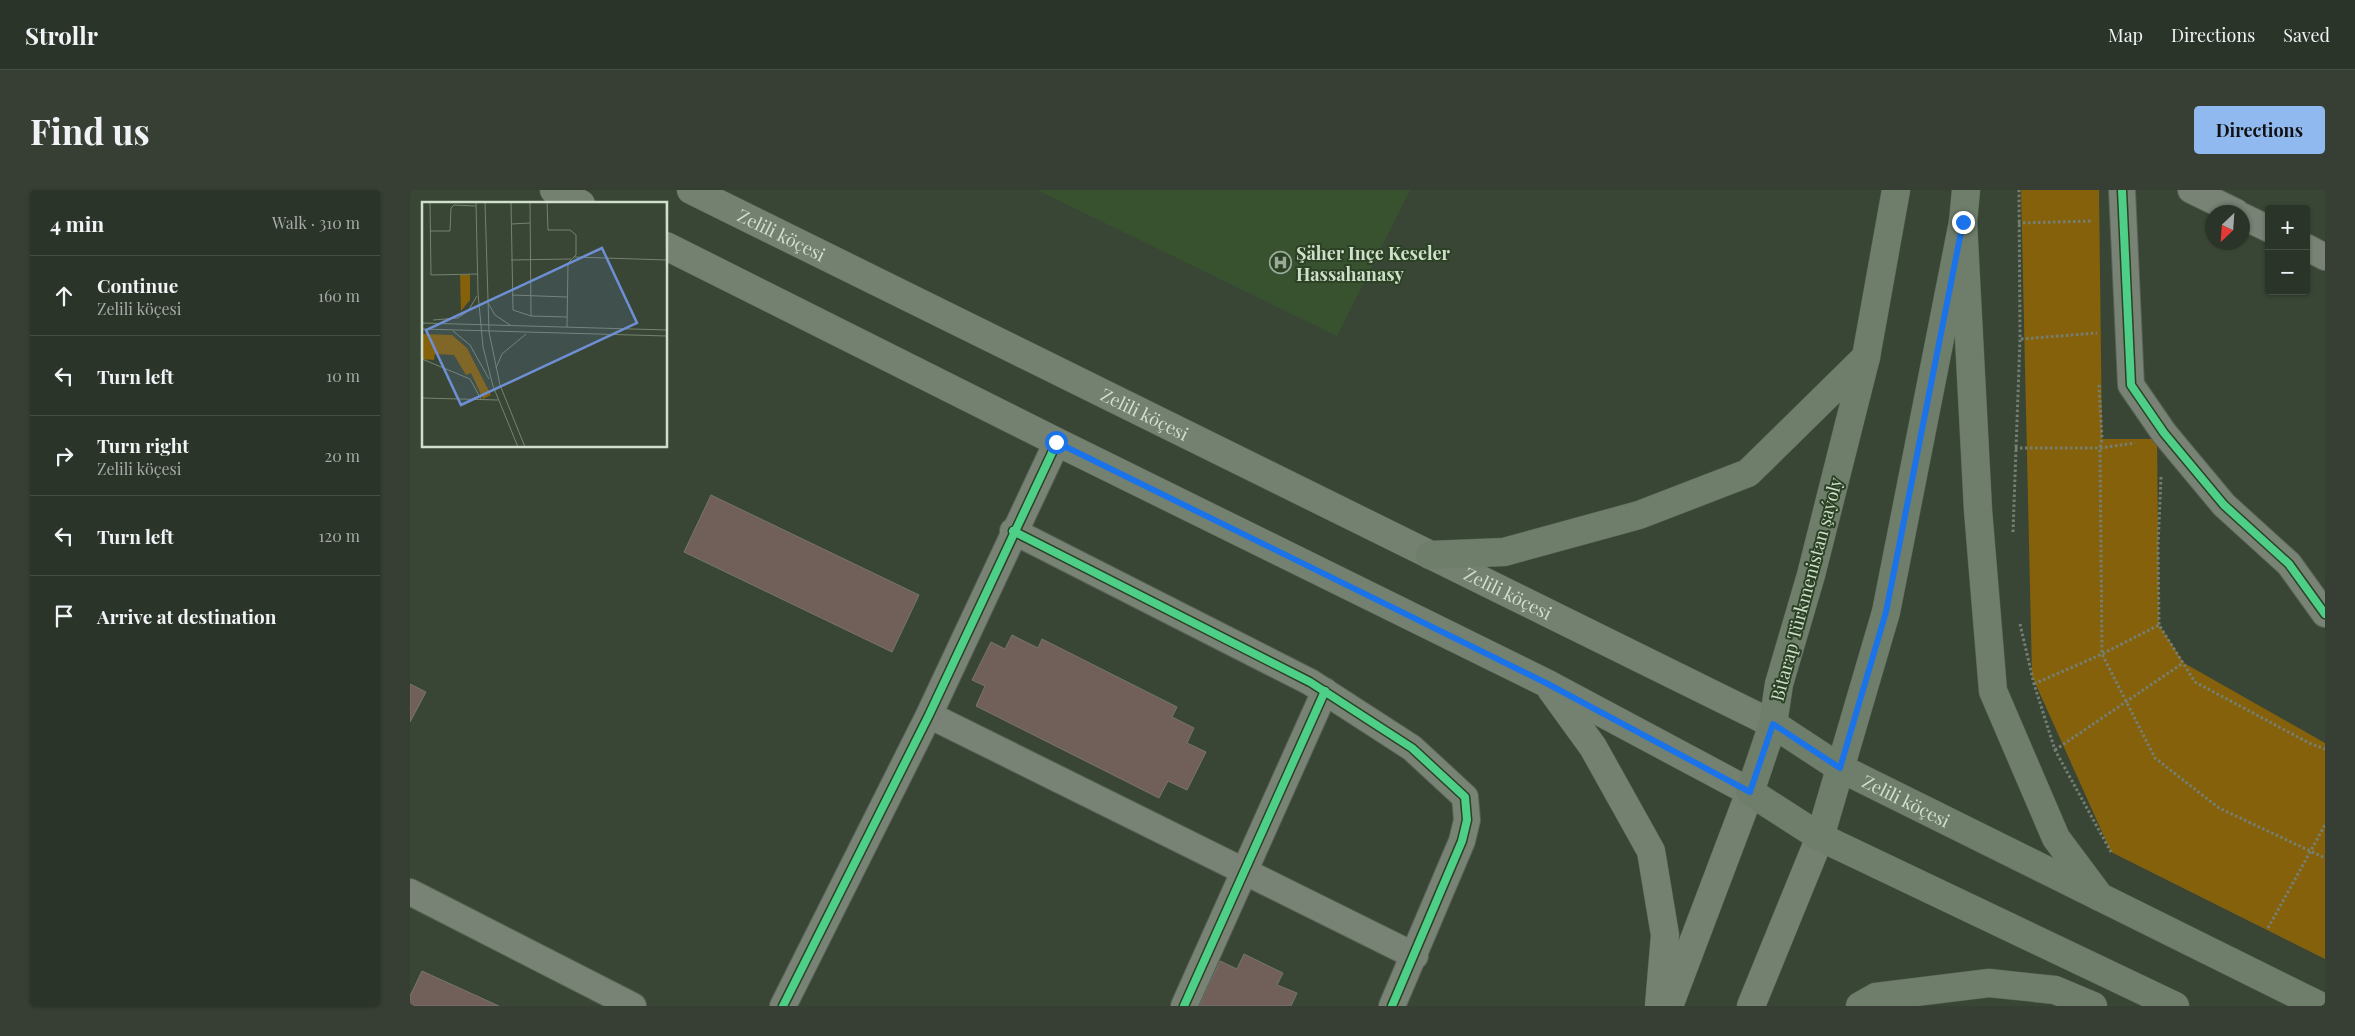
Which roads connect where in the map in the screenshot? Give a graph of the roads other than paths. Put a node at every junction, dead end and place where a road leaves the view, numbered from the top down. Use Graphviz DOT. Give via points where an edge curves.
graph roads {
  1 [pos="554,190"];
  2 [pos="691,190"];
  3 [pos="1896,190"];
  4 [pos="1966,190"];
  5 [pos="2122,190"];
  6 [pos="2191,190"];
  7 [pos="577,202"];
  8 [pos="2222,205"];
  9 [pos="2250,220"];
  10 [pos="1963,222"];
  11 [pos="2265,227"];
  12 [pos="668,247"];
  13 [pos="2310,249"];
  14 [pos="2325,256"];
  15 [pos="1866,357"];
  16 [pos="1056,442"];
  17 [pos="1014,532"];
  18 [pos="1430,555"];
  19 [pos="2325,614"];
  20 [pos="1548,684"];
  21 [pos="1325,691"];
  22 [pos="929,715"];
  23 [pos="1773,724"];
  24 [pos="1840,768"];
  25 [pos="1750,792"];
  26 [pos="1820,837"];
  27 [pos="1244,871"];
  28 [pos="410,892"];
  29 [pos="2100,897"];
  30 [pos="1415,956"];
  31 [pos="633,1006"];
  32 [pos="784,1006"];
  33 [pos="1184,1006"];
  34 [pos="1392,1006"];
  35 [pos="1659,1006"];
  36 [pos="1669,1006"];
  37 [pos="1751,1006"];
  38 [pos="1860,1006"];
  39 [pos="2093,1006"];
  40 [pos="2175,1006"];
  41 [pos="2320,1006"];
  1 -- 7 [label="main road"];
  2 -- 18 [label="main road, Zelili köçesi"];
  3 -- 15 [label="main road, Bitarap Türkmenistan şaýoly"];
  4 -- 10 [label="main road"];
  5 -- 19 [label="street" via="2131,385 2164,434 2224,506 2289,564"];
  6 -- 8 [label="street"];
  9 -- 11 [label="street"];
  10 -- 24 [label="main road" via="1886,612"];
  10 -- 29 [label="main road" via="1978,510 1993,690 2056,838"];
  12 -- 16 [label="main road"];
  13 -- 14 [label="street"];
  15 -- 18 [label="main road" via="1748,473 1640,515 1504,552"];
  15 -- 23 [label="main road, Bitarap Türkmenistan şaýoly" via="1811,575 1779,684"];
  16 -- 17 [label="street"];
  16 -- 20 [label="main road"];
  17 -- 21 [label="street"];
  17 -- 22 [label="street"];
  18 -- 23 [label="main road, Zelili köçesi"];
  20 -- 25 [label="main road"];
  20 -- 35 [label="main road" via="1593,747 1651,851 1665,935"];
  21 -- 27 [label="street"];
  21 -- 30 [label="street" via="1412,748 1466,797 1462,841"];
  22 -- 27 [label="street"];
  22 -- 32 [label="street"];
  23 -- 24 [label="main road, Zelili köçesi"];
  23 -- 25 [label="main road, Bitarap Türkmenistan şaýoly"];
  24 -- 26 [label="main road"];
  24 -- 29 [label="main road, Zelili köçesi"];
  25 -- 26 [label="main road"];
  25 -- 36 [label="main road, Bitarap Türkmenistan şaýoly"];
  26 -- 37 [label="main road"];
  26 -- 40 [label="main road"];
  27 -- 30 [label="street"];
  27 -- 33 [label="street"];
  28 -- 31 [label="street"];
  29 -- 41 [label="main road, Zelili köçesi"];
  30 -- 34 [label="street"];
  38 -- 39 [label="main road" via="1876,997 1989,983 2055,990"];
}
